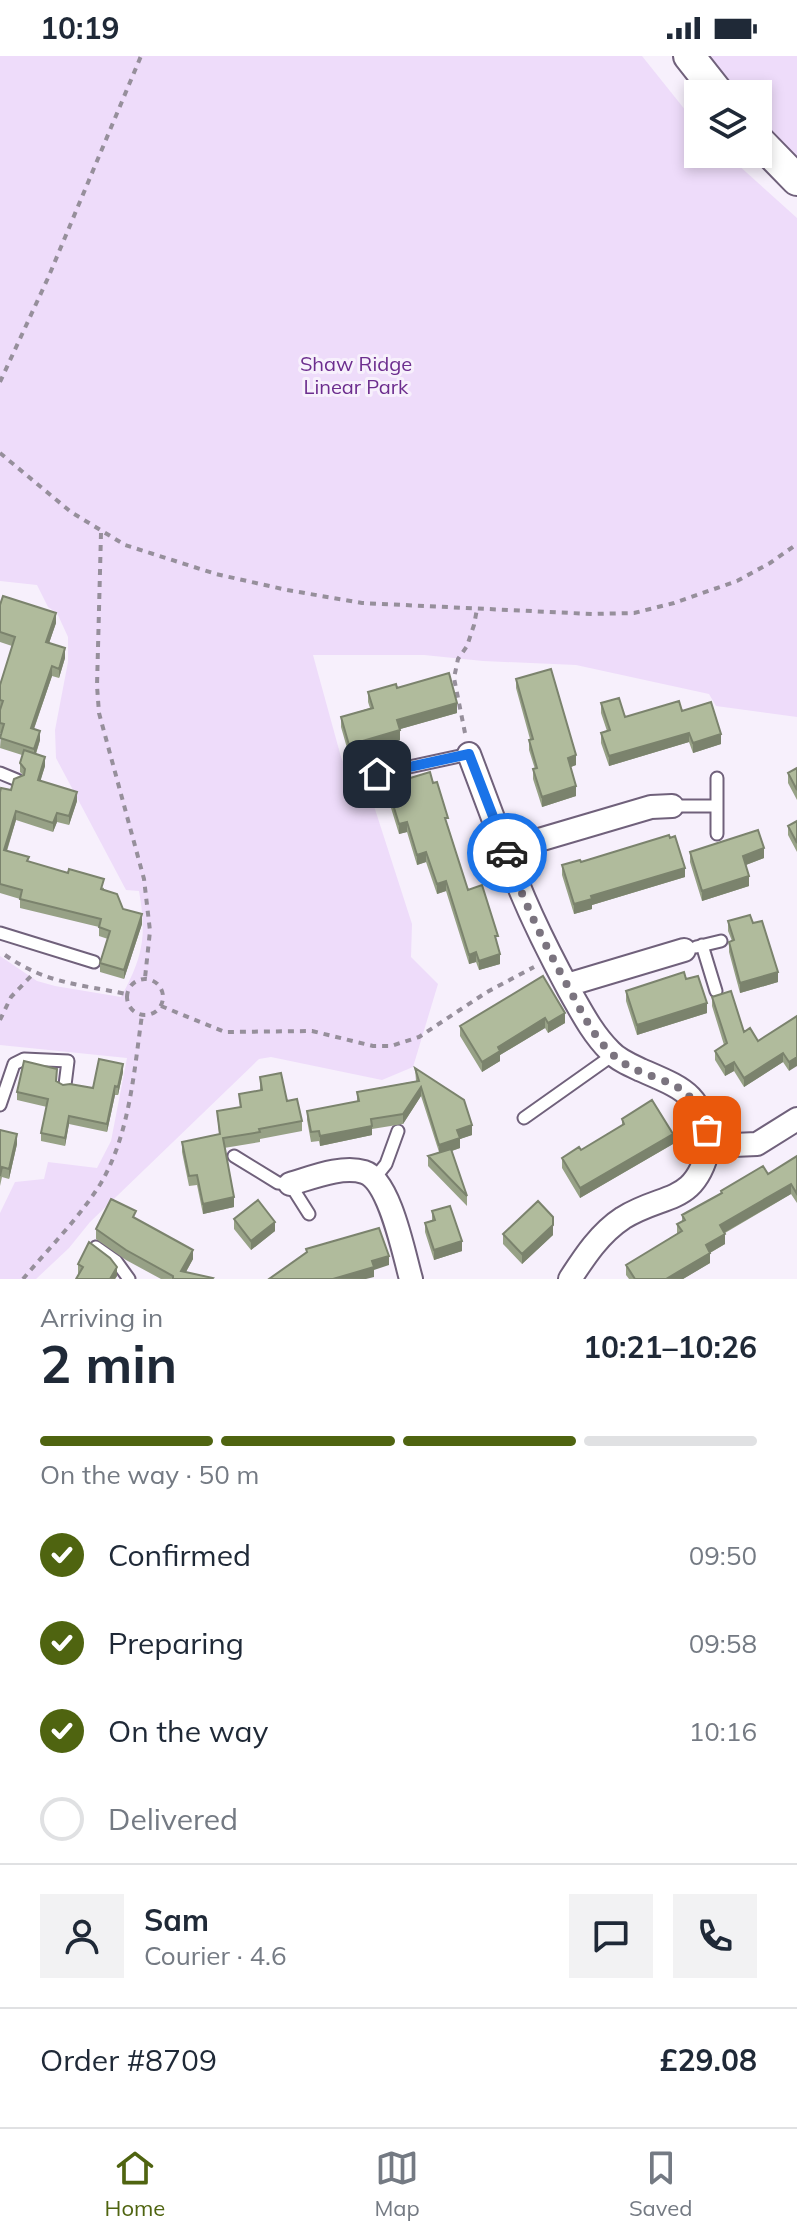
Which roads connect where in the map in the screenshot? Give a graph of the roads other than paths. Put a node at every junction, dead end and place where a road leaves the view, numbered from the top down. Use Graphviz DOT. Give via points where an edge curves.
graph roads {
  1 [pos="689,56"];
  2 [pos="708,80"];
  3 [pos="772,154"];
  4 [pos="797,180"];
  5 [pos="469,754"];
  6 [pos="0,773"];
  7 [pos="377,774"];
  8 [pos="717,778"];
  9 [pos="17,780"];
  10 [pos="672,806"];
  11 [pos="717,806"];
  12 [pos="717,834"];
  13 [pos="505,850"];
  14 [pos="0,933"];
  15 [pos="721,941"];
  16 [pos="693,947"];
  17 [pos="94,962"];
  18 [pos="567,985"];
  19 [pos="716,991"];
  20 [pos="613,1055"];
  21 [pos="65,1085"];
  22 [pos="0,1105"];
  23 [pos="524,1118"];
  24 [pos="797,1119"];
  25 [pos="398,1131"];
  26 [pos="709,1146"];
  27 [pos="234,1156"];
  28 [pos="374,1179"];
  29 [pos="290,1184"];
  30 [pos="309,1214"];
  31 [pos="96,1247"];
  32 [pos="129,1279"];
  33 [pos="411,1279"];
  34 [pos="570,1279"];
  1 -- 2 [label="main road"];
  3 -- 4 [label="main road"];
  5 -- 7 [label="lane"];
  5 -- 13 [label="street"];
  6 -- 9 [label="lane"];
  8 -- 11 [label="lane"];
  10 -- 11 [label="lane"];
  10 -- 13 [label="street" via="651,807"];
  11 -- 12 [label="lane"];
  13 -- 18 [label="street" via="518,889"];
  14 -- 17 [label="lane"];
  15 -- 16 [label="lane"];
  16 -- 18 [label="street"];
  16 -- 19 [label="lane"];
  18 -- 20 [label="street" via="590,1028"];
  20 -- 23 [label="lane"];
  20 -- 26 [label="street" via="691,1096 702,1114"];
  21 -- 22 [label="lane" via="68,1061 24,1059 14,1064"];
  24 -- 26 [label="street" via="757,1144"];
  25 -- 28 [label="lane" via="386,1164"];
  26 -- 34 [label="street" via="689,1188 624,1217 599,1238"];
  27 -- 29 [label="lane" via="278,1183"];
  28 -- 29 [label="street" via="363,1171 346,1171"];
  28 -- 33 [label="street" via="387,1200"];
  29 -- 30 [label="lane"];
  31 -- 32 [label="lane"];
}
